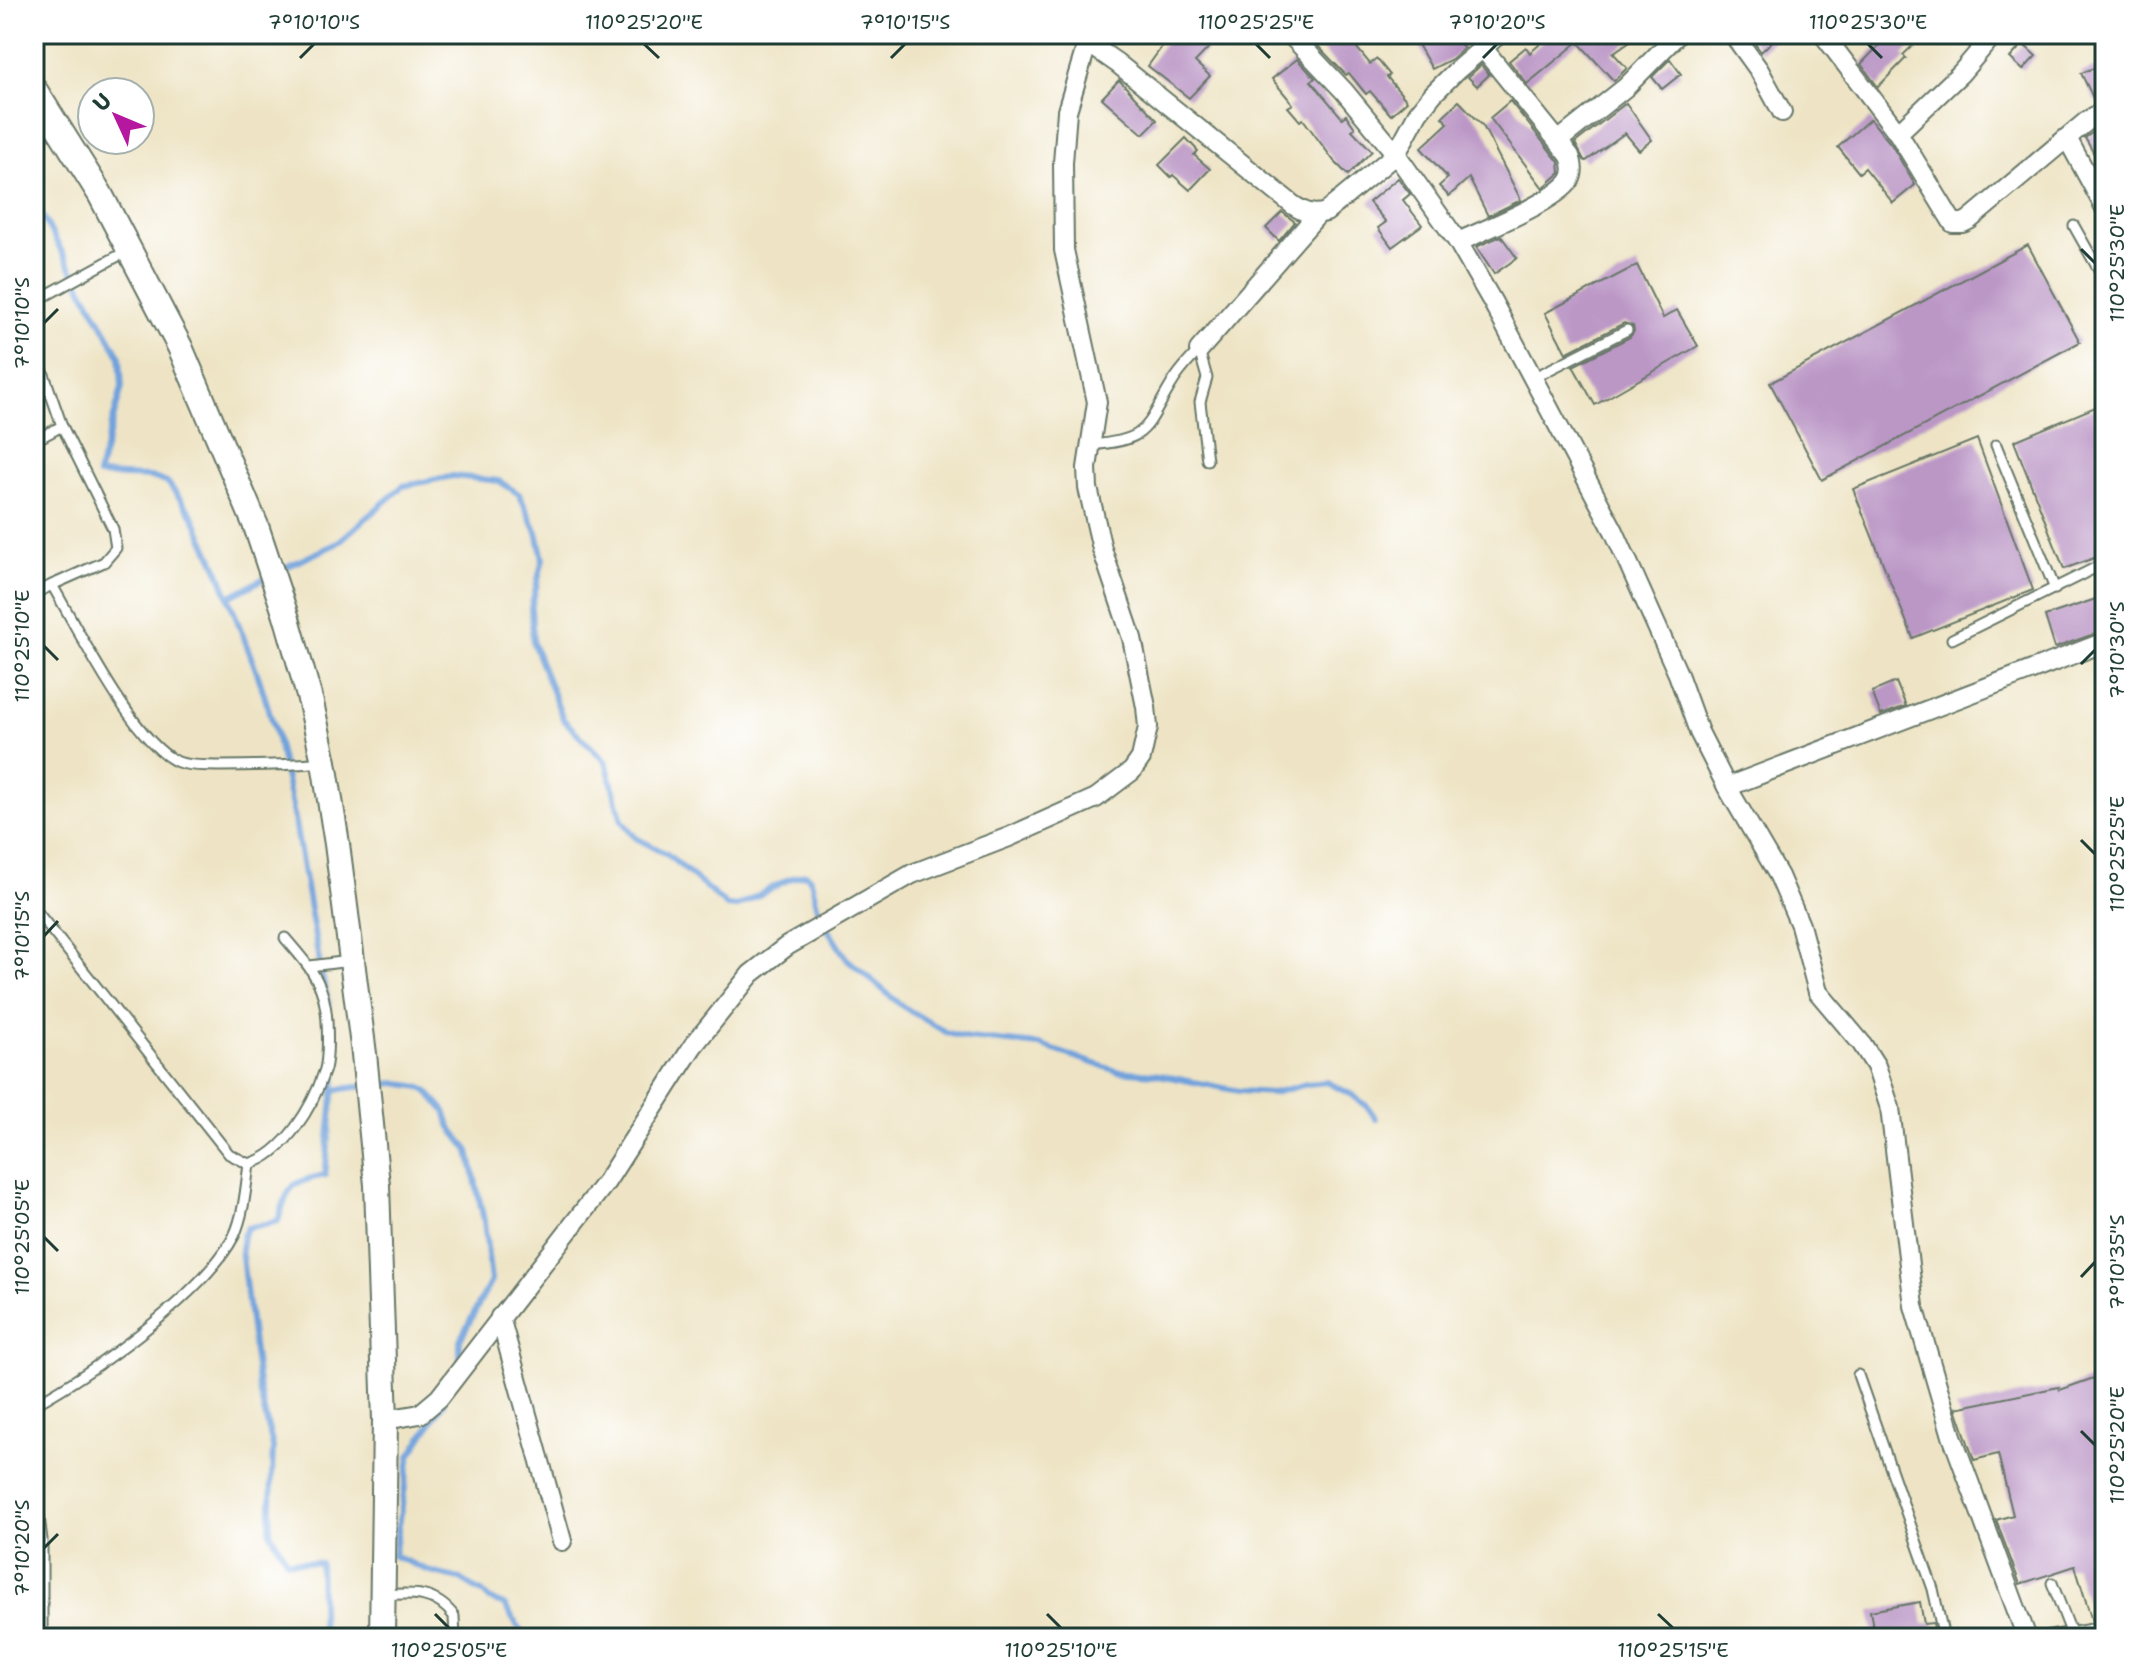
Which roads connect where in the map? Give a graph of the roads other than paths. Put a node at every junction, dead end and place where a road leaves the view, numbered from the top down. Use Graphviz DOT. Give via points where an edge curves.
graph roads {
  1 [pos="1499,34"];
  2 [pos="1678,34"];
  3 [pos="1733,34"];
  4 [pos="1823,34"];
  5 [pos="1994,34"];
  6 [pos="1296,36"];
  7 [pos="1085,37"];
  8 [pos="1482,47"];
  9 [pos="34,89"];
  10 [pos="2105,110"];
  11 [pos="1782,112"];
  12 [pos="1898,133"];
  13 [pos="2067,138"];
  14 [pos="1558,141"];
  15 [pos="1396,154"];
  16 [pos="2105,208"];
  17 [pos="1317,215"];
  18 [pos="2074,226"];
  19 [pos="1458,242"];
  20 [pos="130,250"];
  21 [pos="2105,281"];
  22 [pos="34,302"];
  23 [pos="1627,330"];
  24 [pos="34,346"];
  25 [pos="1199,350"];
  26 [pos="1533,378"];
  27 [pos="62,426"];
  28 [pos="34,441"];
  29 [pos="1091,445"];
  30 [pos="1996,445"];
  31 [pos="1207,460"];
  32 [pos="2105,563"];
  33 [pos="52,585"];
  34 [pos="2055,589"];
  35 [pos="34,594"];
  36 [pos="1952,639"];
  37 [pos="2105,642"];
  38 [pos="324,762"];
  39 [pos="1727,787"];
  40 [pos="34,908"];
  41 [pos="285,938"];
  42 [pos="353,960"];
  43 [pos="310,966"];
  44 [pos="249,1164"];
  45 [pos="500,1317"];
  46 [pos="1858,1375"];
  47 [pos="34,1405"];
  48 [pos="385,1420"];
  49 [pos="34,1477"];
  50 [pos="562,1541"];
  51 [pos="2052,1583"];
  52 [pos="383,1595"];
  53 [pos="2104,1627"];
  54 [pos="2071,1632"];
  55 [pos="39,1638"];
  56 [pos="382,1638"];
  57 [pos="455,1638"];
  58 [pos="1944,1638"];
  59 [pos="2027,1638"];
  60 [pos="2038,1638"];
  1 -- 8 [label="street"];
  2 -- 14 [label="street" via="1626,87"];
  3 -- 11 [label="street"];
  4 -- 12 [label="street"];
  5 -- 12 [label="street"];
  6 -- 15 [label="street"];
  7 -- 17 [label="street" via="1293,205"];
  7 -- 29 [label="street" via="1067,111 1063,218 1069,280 1097,402"];
  8 -- 14 [label="street"];
  8 -- 15 [label="street" via="1433,94"];
  9 -- 20 [label="street"];
  10 -- 13 [label="street"];
  12 -- 13 [label="street" via="1947,216 1958,224"];
  13 -- 16 [label="street"];
  14 -- 19 [label="street" via="1573,165 1566,186"];
  15 -- 17 [label="street"];
  15 -- 19 [label="street"];
  17 -- 25 [label="street"];
  18 -- 21 [label="lane"];
  19 -- 26 [label="street"];
  20 -- 22 [label="lane"];
  20 -- 38 [label="street" via="180,347 256,526 288,622"];
  23 -- 26 [label="lane"];
  24 -- 27 [label="lane"];
  25 -- 29 [label="lane" via="1172,381 1147,428 1132,439"];
  25 -- 31 [label="lane" via="1207,378 1200,402"];
  26 -- 39 [label="street" via="1614,531"];
  27 -- 28 [label="lane"];
  27 -- 33 [label="lane" via="113,529 116,548 104,562"];
  29 -- 45 [label="street" via="1087,468 1092,508 1132,638 1146,707 1141,758 1096,798 889,885 787,946 751,974 693,1046 606,1182"];
  30 -- 34 [label="lane"];
  32 -- 34 [label="lane"];
  33 -- 35 [label="lane"];
  33 -- 38 [label="lane" via="121,703 156,746 177,762 276,767"];
  34 -- 36 [label="lane"];
  37 -- 39 [label="street"];
  38 -- 42 [label="street"];
  39 -- 59 [label="street" via="1791,902 1818,992 1862,1044 1884,1087 1914,1306 1952,1436"];
  40 -- 44 [label="lane" via="229,1154"];
  41 -- 43 [label="lane"];
  42 -- 43 [label="lane"];
  42 -- 48 [label="street" via="377,1185"];
  43 -- 44 [label="lane" via="325,1005 325,1070 294,1132 261,1161"];
  44 -- 47 [label="lane" via="234,1235 202,1280 85,1373"];
  45 -- 48 [label="street" via="431,1407 408,1418"];
  45 -- 50 [label="street"];
  46 -- 58 [label="lane" via="1933,1589"];
  48 -- 52 [label="street"];
  49 -- 55 [label="lane" via="42,1540"];
  51 -- 54 [label="lane"];
  52 -- 56 [label="street"];
  52 -- 57 [label="lane" via="421,1593 436,1599 454,1616"];
  53 -- 54 [label="lane"];
  54 -- 60 [label="lane"];
}
